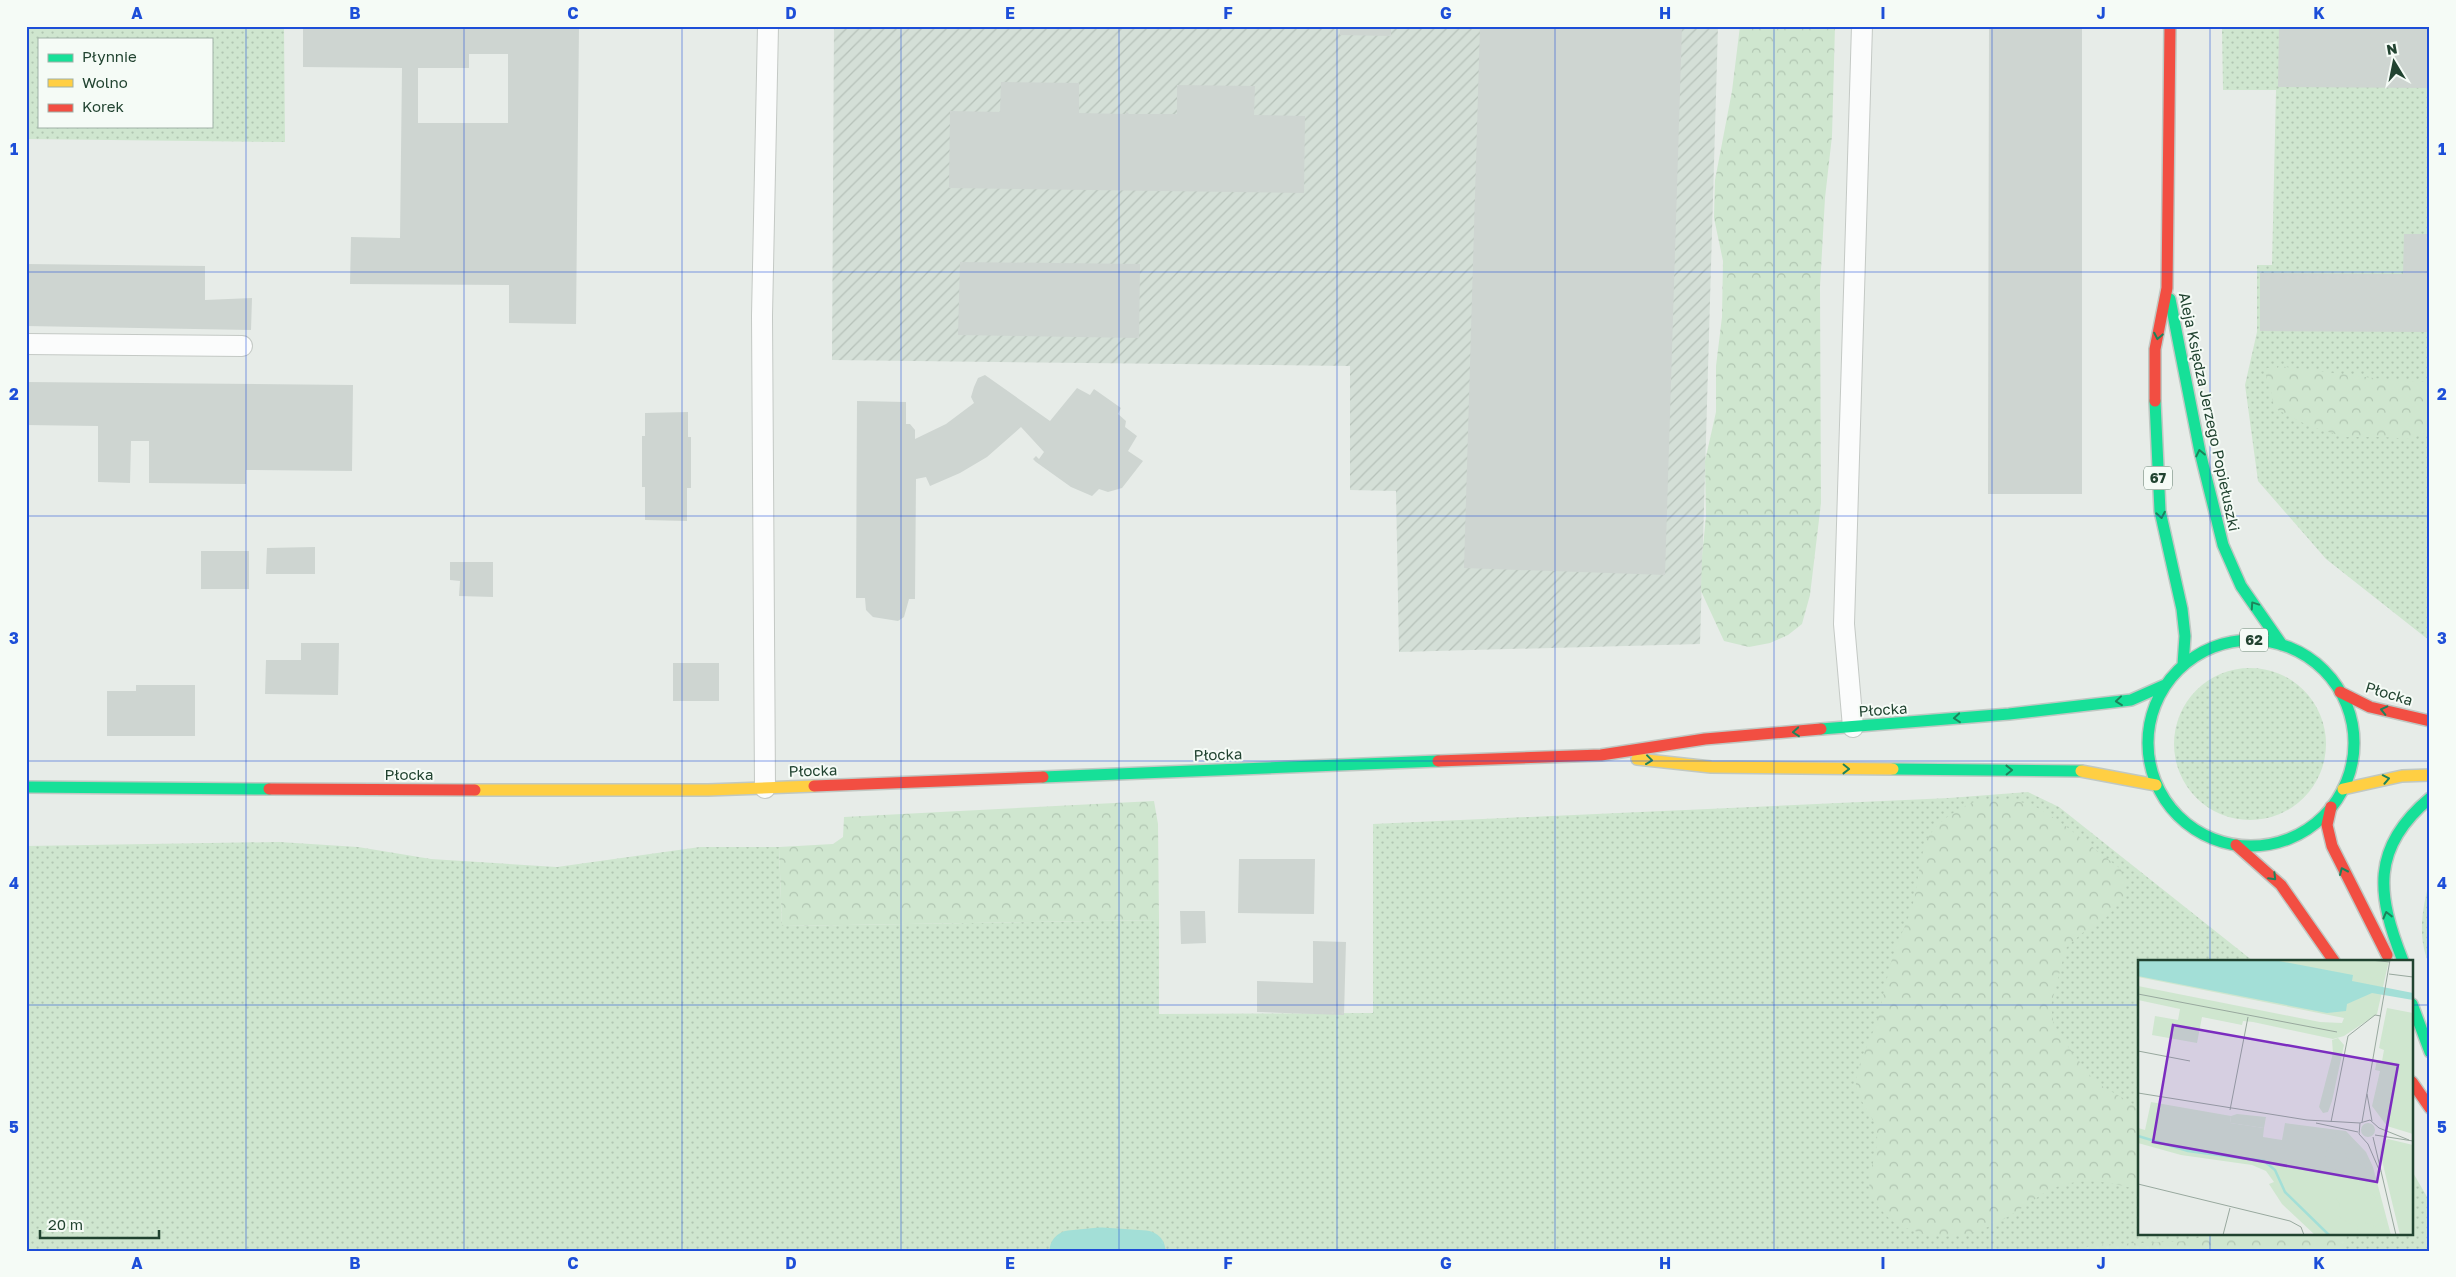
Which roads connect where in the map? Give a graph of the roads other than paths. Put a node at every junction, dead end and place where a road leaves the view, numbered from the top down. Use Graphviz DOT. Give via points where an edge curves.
graph roads {
  1 [pos="768,26"];
  2 [pos="1862,26"];
  3 [pos="2170,26"];
  4 [pos="2167,288"];
  5 [pos="26,344"];
  6 [pos="242,346"];
  7 [pos="2282,644"];
  8 [pos="2183,665"];
  9 [pos="2165,685"];
  10 [pos="2340,692"];
  11 [pos="2430,721"];
  12 [pos="1853,727"];
  13 [pos="1601,755"];
  14 [pos="2430,775"];
  15 [pos="2156,785"];
  16 [pos="26,787"];
  17 [pos="765,788"];
  18 [pos="2343,789"];
  19 [pos="2430,798"];
  20 [pos="2331,807"];
  21 [pos="2236,845"];
  22 [pos="2333,960"];
  23 [pos="2389,960"];
  24 [pos="2403,960"];
  25 [pos="2414,1007"];
  26 [pos="2430,1052"];
  27 [pos="2414,1085"];
  28 [pos="2430,1108"];
  1 -- 17 [label="lane" via="762,316"];
  2 -- 12 [label="lane" via="1844,624"];
  3 -- 4 [label="street, Aleja Księdza Jerzego Popiełuszki / 67"];
  7 -- 4 [label="street, Aleja Księdza Jerzego Popiełuszki / 67, one-way" via="2241,586 2223,545 2200,452"];
  4 -- 8 [label="street, Aleja Księdza Jerzego Popiełuszki / 67, one-way" via="2155,349 2156,451 2160,511 2182,609 2185,636"];
  5 -- 6 [label="lane"];
  7 -- 8 [label="street, 62" via="2261,640 2219,644"];
  7 -- 10 [label="street, 62" via="2315,662"];
  8 -- 9 [label="street, 62"];
  9 -- 12 [label="street, Płocka, one-way" via="2131,700"];
  9 -- 15 [label="street, 62" via="2155,704 2147,745"];
  11 -- 10 [label="street, Płocka / 62, one-way" via="2370,707"];
  10 -- 18 [label="street, 62" via="2349,710 2354,750"];
  12 -- 13 [label="street, Płocka, one-way" via="1704,739"];
  13 -- 15 [label="street, Płocka, one-way" via="1711,767 2086,771"];
  13 -- 17 [label="street, Płocka"];
  18 -- 14 [label="street, one-way" via="2402,776"];
  15 -- 21 [label="street, 62" via="2186,824 2206,836"];
  16 -- 17 [label="street, Płocka" via="544,791"];
  18 -- 20 [label="street, 62"];
  24 -- 19 [label="street, one-way" via="2383,897 2385,871 2396,839 2410,815"];
  20 -- 21 [label="street, 62" via="2305,831 2288,839 2254,846"];
  23 -- 20 [label="street, 62, one-way" via="2332,846 2327,825"];
  21 -- 22 [label="street, 62, one-way" via="2285,890"];
  25 -- 26 [label="street"];
  27 -- 28 [label="street"];
}
